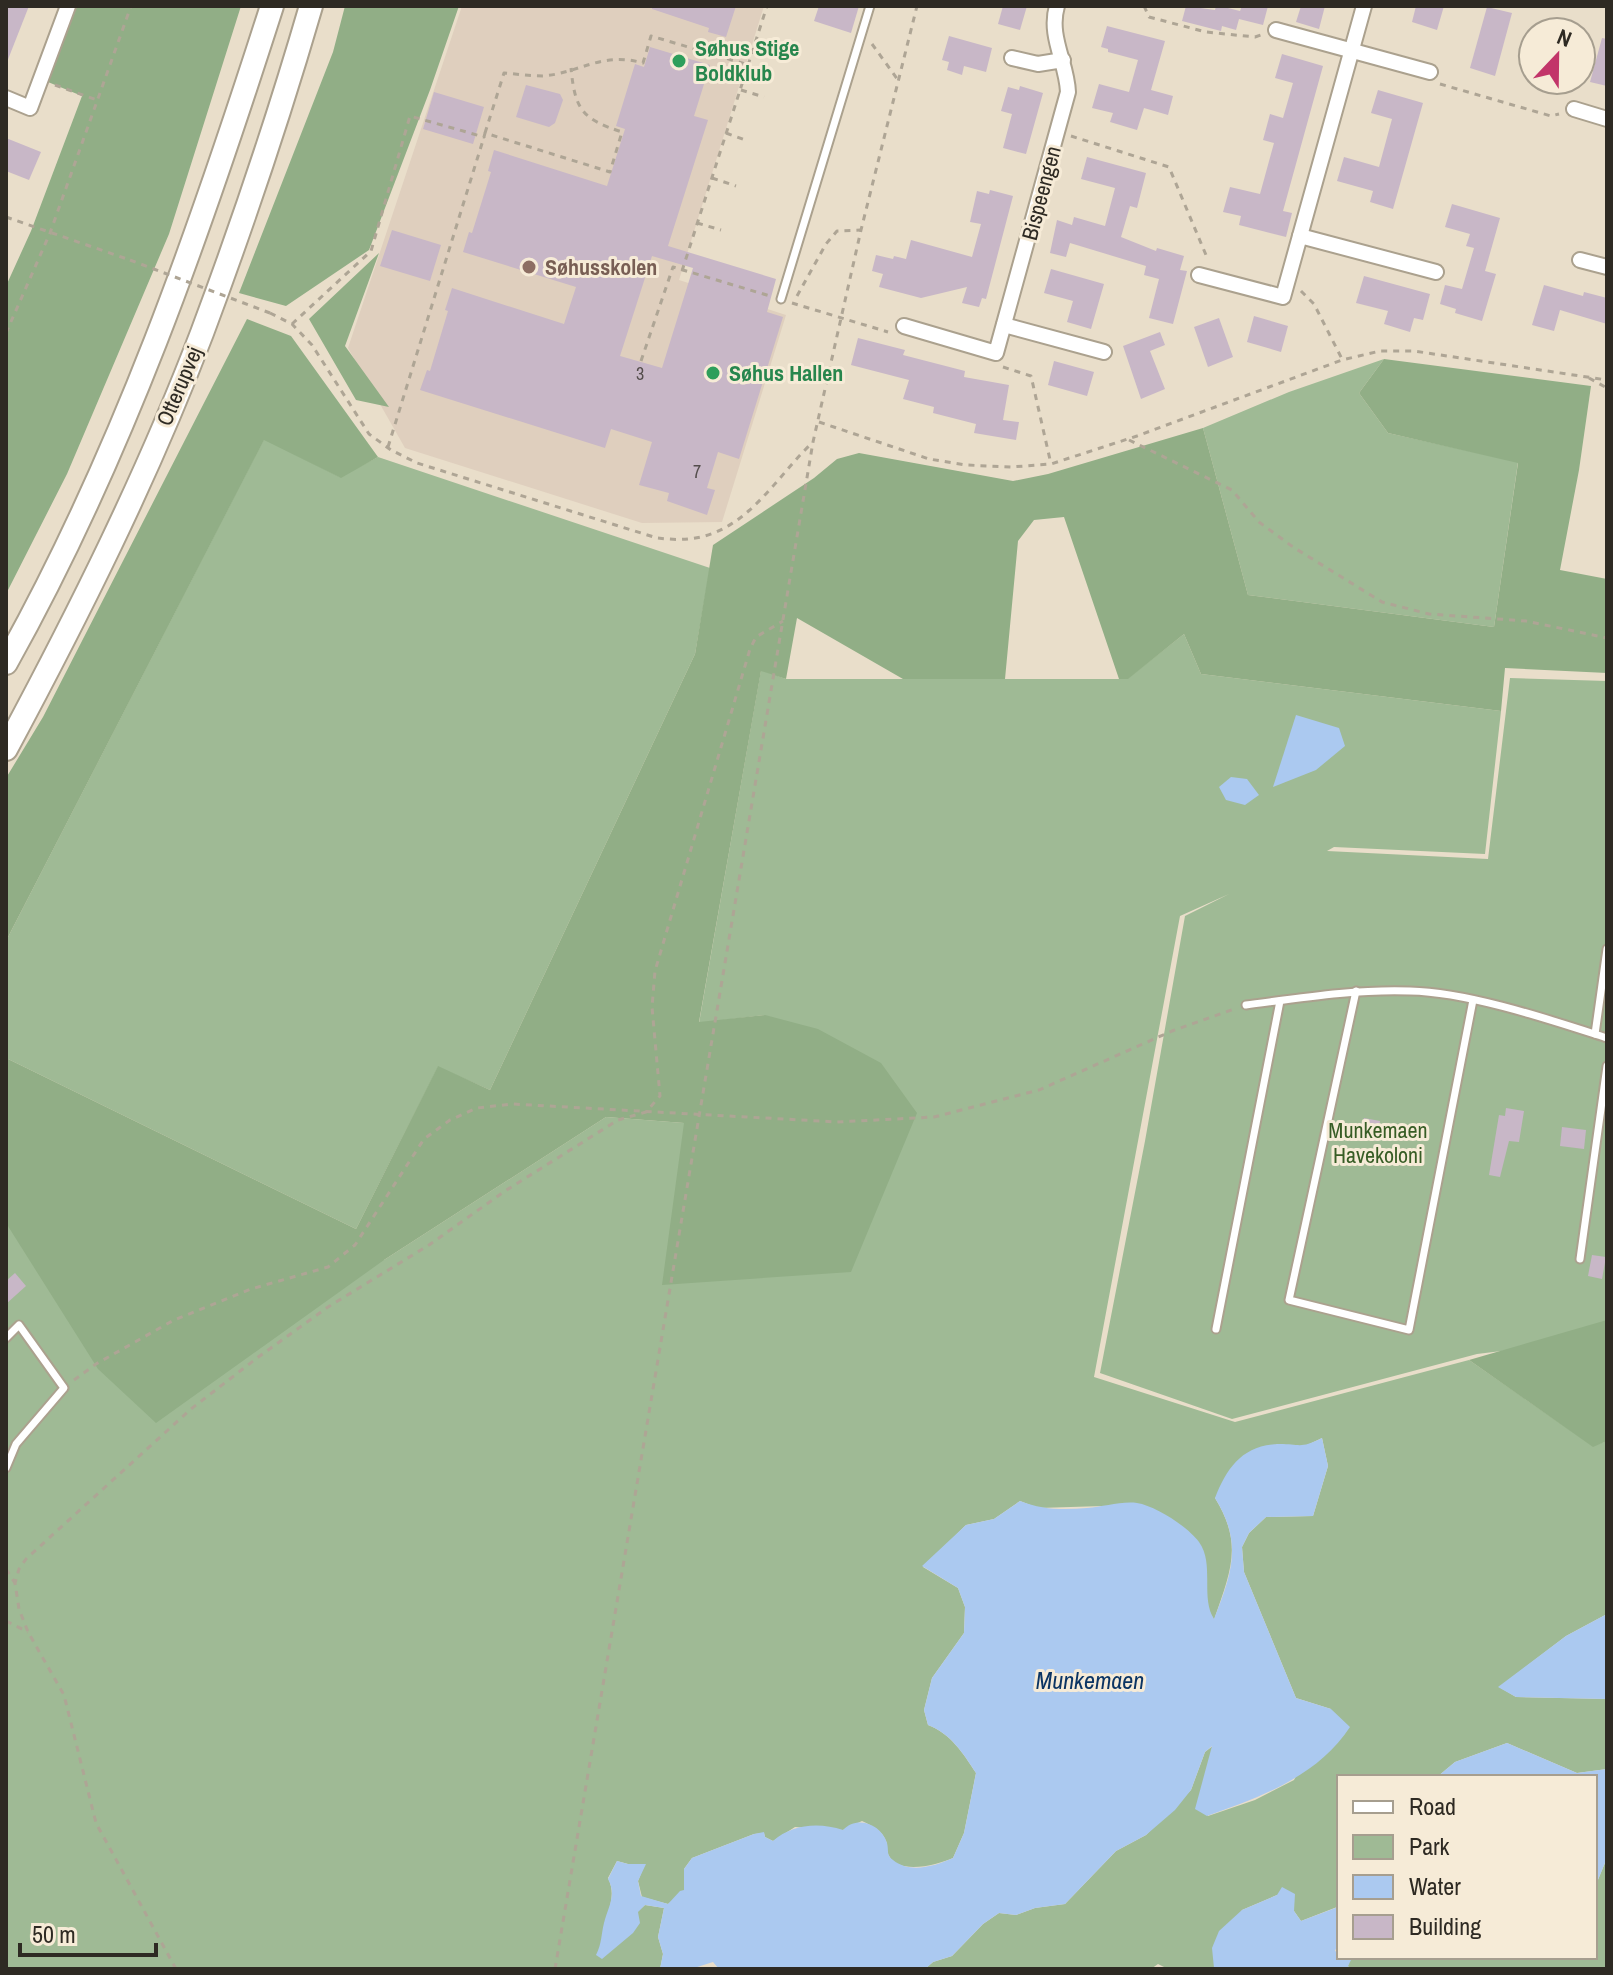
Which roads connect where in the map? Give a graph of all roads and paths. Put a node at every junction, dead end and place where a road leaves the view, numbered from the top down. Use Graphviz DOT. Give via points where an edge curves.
graph roads {
  1 [pos="68,6"];
  2 [pos="131,6"];
  3 [pos="272,6"];
  4 [pos="311,6"];
  5 [pos="326,6"];
  6 [pos="767,6"];
  7 [pos="870,6"];
  8 [pos="917,6"];
  9 [pos="1057,6"];
  10 [pos="1144,6"];
  11 [pos="1364,6"];
  12 [pos="1276,30"];
  13 [pos="864,31"];
  14 [pos="754,46"];
  15 [pos="1352,51"];
  16 [pos="777,53"];
  17 [pos="1012,58"];
  18 [pos="1063,60"];
  19 [pos="749,65"];
  20 [pos="571,68"];
  21 [pos="1430,72"];
  22 [pos="41,79"];
  23 [pos="898,81"];
  24 [pos="741,90"];
  25 [pos="764,97"];
  26 [pos="6,98"];
  27 [pos="97,100"];
  28 [pos="1574,109"];
  29 [pos="1607,119"];
  30 [pos="271,130"];
  31 [pos="1058,132"];
  32 [pos="726,133"];
  33 [pos="484,135"];
  34 [pos="748,141"];
  35 [pos="712,178"];
  36 [pos="736,186"];
  37 [pos="6,217"];
  38 [pos="697,223"];
  39 [pos="721,230"];
  40 [pos="861,230"];
  41 [pos="50,233"];
  42 [pos="1300,236"];
  43 [pos="1580,260"];
  44 [pos="1607,267"];
  45 [pos="682,271"];
  46 [pos="1436,272"];
  47 [pos="1199,275"];
  48 [pos="1286,287"];
  49 [pos="781,299"];
  50 [pos="792,303"];
  51 [pos="841,318"];
  52 [pos="292,324"];
  53 [pos="1004,325"];
  54 [pos="904,326"];
  55 [pos="6,333"];
  56 [pos="1104,352"];
  57 [pos="996,353"];
  58 [pos="1342,360"];
  59 [pos="641,361"];
  60 [pos="1586,377"];
  61 [pos="1607,380"];
  62 [pos="1607,388"];
  63 [pos="818,422"];
  64 [pos="1126,439"];
  65 [pos="813,442"];
  66 [pos="388,447"];
  67 [pos="1051,464"];
  68 [pos="783,621"];
  69 [pos="1607,638"];
  70 [pos="6,663"];
  71 [pos="6,749"];
  72 [pos="1607,949"];
  73 [pos="1356,991"];
  74 [pos="1473,1000"];
  75 [pos="1280,1001"];
  76 [pos="1246,1005"];
  77 [pos="1595,1034"];
  78 [pos="1607,1038"];
  79 [pos="1607,1066"];
  80 [pos="646,1112"];
  81 [pos="700,1116"];
  82 [pos="1580,1259"];
  83 [pos="1216,1329"];
  84 [pos="6,1338"];
  85 [pos="64,1388"];
  86 [pos="6,1438"];
  87 [pos="16,1444"];
  88 [pos="6,1468"];
  89 [pos="6,1569"];
  90 [pos="15,1583"];
  91 [pos="6,1621"];
  92 [pos="28,1632"];
  93 [pos="176,1969"];
  94 [pos="555,1969"];
  1 -- 22 [label="street"];
  2 -- 27 [label="path"];
  3 -- 70 [label="main road, Otterupvej" via="165,321 101,472"];
  4 -- 30 [label="main road, Otterupvej"];
  5 -- 30 [label="main road"];
  6 -- 14 [label="path"];
  7 -- 13 [label="lane"];
  8 -- 23 [label="path"];
  9 -- 18 [label="street, Bispeengen" via="1054,34"];
  10 -- 12 [label="path" via="1149,17 1206,32 1255,37"];
  11 -- 15 [label="street"];
  12 -- 15 [label="street"];
  13 -- 23 [label="path"];
  13 -- 49 [label="lane"];
  14 -- 16 [label="path"];
  14 -- 19 [label="path"];
  15 -- 21 [label="street"];
  15 -- 42 [label="street"];
  17 -- 18 [label="street" via="1038,64"];
  18 -- 31 [label="street, Bispeengen" via="1068,92"];
  19 -- 20 [label="path" via="651,36 643,63 603,59"];
  19 -- 24 [label="path"];
  20 -- 33 [label="path" via="545,76 504,73"];
  20 -- 33 [label="path" via="579,108 602,126 622,132 610,172"];
  21 -- 28 [label="path" via="1436,83 1551,116"];
  22 -- 26 [label="street" via="30,108"];
  22 -- 27 [label="path"];
  23 -- 40 [label="path"];
  24 -- 25 [label="path"];
  24 -- 32 [label="path"];
  27 -- 41 [label="path"];
  28 -- 29 [label="street"];
  30 -- 71 [label="main road, Otterupvej" via="201,335 72,626"];
  31 -- 47 [label="path" via="1169,167 1206,255"];
  31 -- 53 [label="street, Bispeengen"];
  32 -- 34 [label="path"];
  32 -- 35 [label="path"];
  33 -- 52 [label="path" via="410,116 371,251"];
  33 -- 66 [label="path"];
  35 -- 36 [label="path"];
  35 -- 38 [label="path"];
  37 -- 41 [label="path"];
  38 -- 39 [label="path"];
  38 -- 45 [label="path"];
  40 -- 50 [label="path" via="837,231"];
  40 -- 51 [label="path"];
  41 -- 52 [label="path, bridge"];
  41 -- 55 [label="path"];
  42 -- 46 [label="street"];
  42 -- 48 [label="street"];
  43 -- 44 [label="street"];
  45 -- 49 [label="path"];
  45 -- 59 [label="path" via="673,267"];
  47 -- 48 [label="street" via="1283,297"];
  48 -- 58 [label="path" via="1302,291 1314,304"];
  49 -- 50 [label="path"];
  50 -- 51 [label="path"];
  51 -- 54 [label="path" via="892,333"];
  51 -- 63 [label="path"];
  52 -- 66 [label="path" via="312,345 369,434"];
  53 -- 56 [label="street"];
  53 -- 57 [label="street, Bispeengen"];
  54 -- 57 [label="street"];
  57 -- 67 [label="path" via="1003,367 1031,376"];
  58 -- 60 [label="path" via="1380,351 1414,351"];
  58 -- 64 [label="path"];
  60 -- 61 [label="path"];
  60 -- 62 [label="path"];
  63 -- 65 [label="path"];
  63 -- 67 [label="path" via="929,459 1011,467"];
  64 -- 67 [label="path"];
  64 -- 69 [label="path" via="1232,490 1259,522 1382,602 1429,614 1526,621"];
  65 -- 66 [label="path" via="745,515 690,539 657,538 417,463"];
  65 -- 68 [label="path"];
  68 -- 80 [label="path" via="756,637 750,649 655,971 652,1007 660,1096"];
  68 -- 81 [label="path"];
  72 -- 77 [label="lane"];
  73 -- 74 [label="lane" via="1414,990"];
  73 -- 74 [label="lane" via="1289,1300 1409,1330"];
  73 -- 75 [label="lane"];
  74 -- 77 [label="lane"];
  75 -- 76 [label="lane"];
  75 -- 83 [label="lane"];
  76 -- 81 [label="path" via="1172,1031 1039,1090 934,1117 837,1122"];
  77 -- 78 [label="lane"];
  79 -- 82 [label="lane"];
  80 -- 81 [label="path"];
  80 -- 85 [label="path" via="512,1104 477,1108 450,1120 424,1139 355,1245 328,1267 251,1289 174,1320"];
  80 -- 90 [label="path" via="618,1120 505,1191 257,1358 191,1409 26,1559"];
  81 -- 94 [label="path"];
  84 -- 85 [label="lane" via="19,1325"];
  85 -- 87 [label="lane"];
  86 -- 87 [label="lane"];
  87 -- 88 [label="lane"];
  89 -- 90 [label="path"];
  90 -- 92 [label="path"];
  91 -- 92 [label="path"];
  92 -- 93 [label="path" via="64,1695 101,1837"];
}
